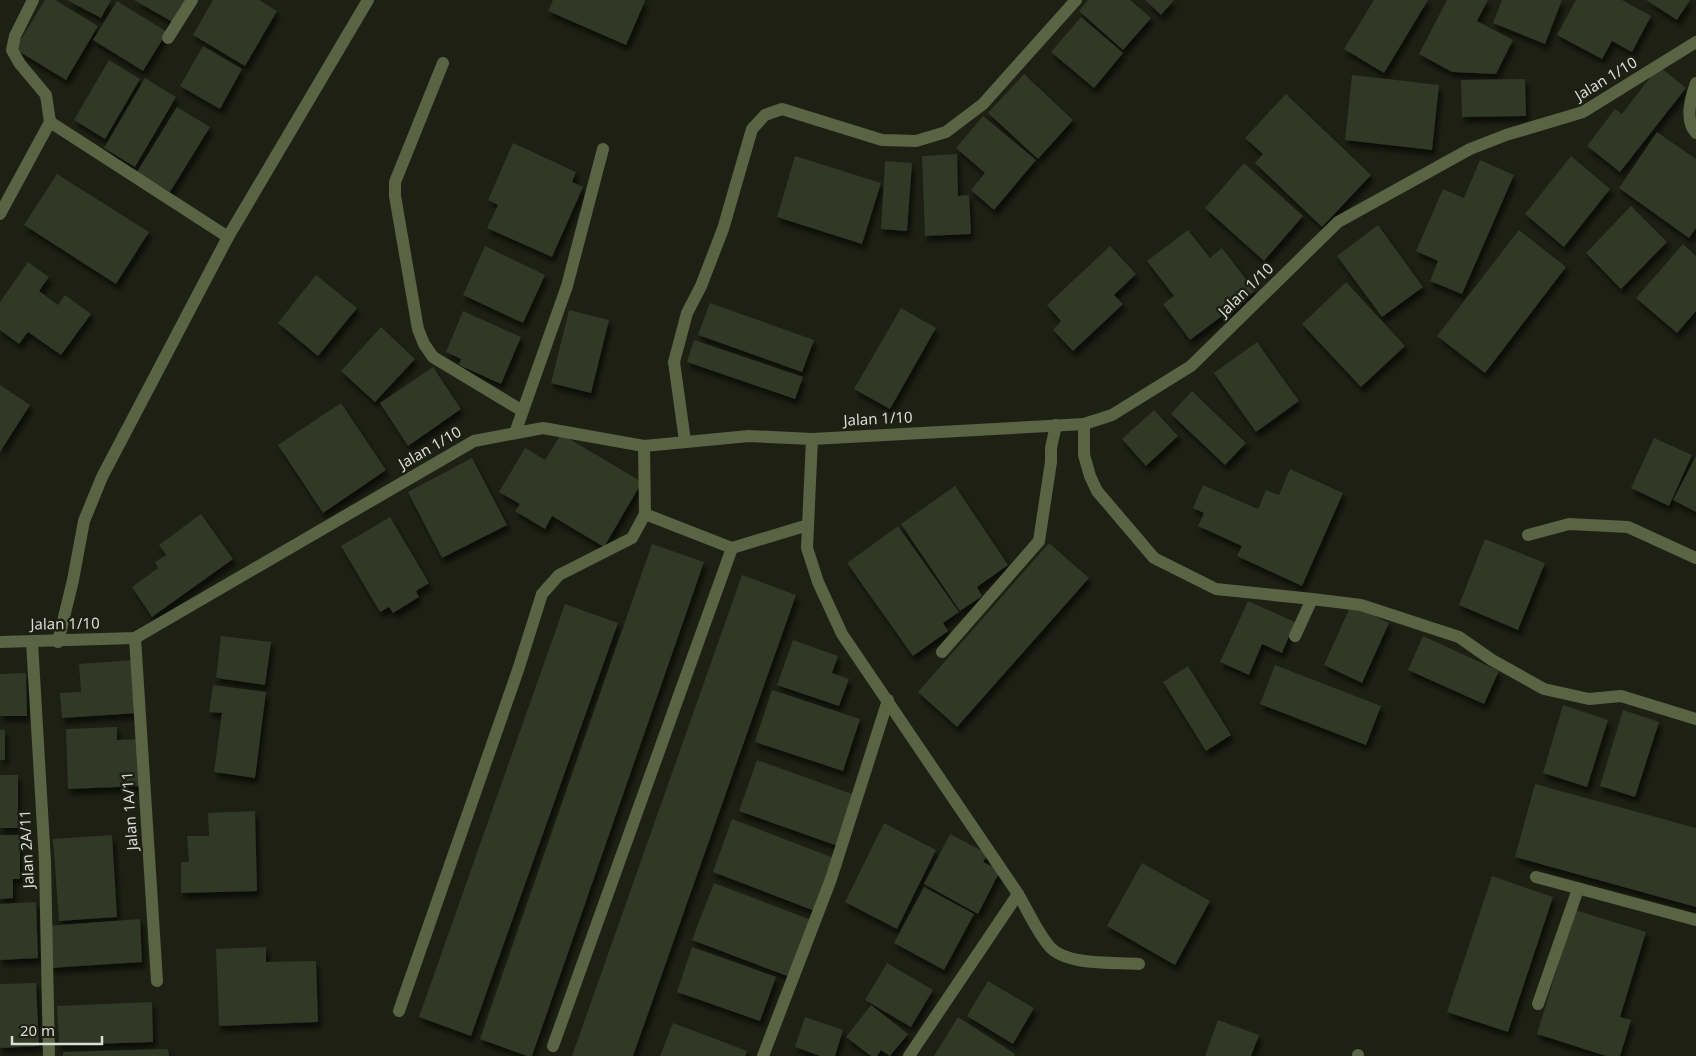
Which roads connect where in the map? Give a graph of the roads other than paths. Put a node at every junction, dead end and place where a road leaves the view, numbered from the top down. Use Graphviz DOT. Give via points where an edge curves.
graph roads {
  1 [pos="34,0"];
  2 [pos="192,0"];
  3 [pos="368,0"];
  4 [pos="1076,0"];
  5 [pos="168,38"];
  6 [pos="1696,42"];
  7 [pos="443,62"];
  8 [pos="1696,83"];
  9 [pos="50,122"];
  10 [pos="1696,133"];
  11 [pos="604,149"];
  12 [pos="0,214"];
  13 [pos="228,237"];
  14 [pos="521,410"];
  15 [pos="1084,424"];
  16 [pos="1056,425"];
  17 [pos="514,433"];
  18 [pos="812,440"];
  19 [pos="685,441"];
  20 [pos="644,446"];
  21 [pos="645,514"];
  22 [pos="808,525"];
  23 [pos="1528,535"];
  24 [pos="732,548"];
  25 [pos="1696,558"];
  26 [pos="1312,599"];
  27 [pos="1296,636"];
  28 [pos="135,638"];
  29 [pos="0,642"];
  30 [pos="32,642"];
  31 [pos="58,642"];
  32 [pos="942,652"];
  33 [pos="888,700"];
  34 [pos="1696,719"];
  35 [pos="1536,877"];
  36 [pos="1578,889"];
  37 [pos="1018,894"];
  38 [pos="1696,920"];
  39 [pos="1139,964"];
  40 [pos="157,981"];
  41 [pos="1538,1004"];
  42 [pos="399,1011"];
  43 [pos="553,1046"];
  44 [pos="49,1056"];
  45 [pos="763,1056"];
  46 [pos="909,1056"];
  1 -- 9 [label="street" via="15,36 12,50 46,95"];
  2 -- 5 [label="street"];
  3 -- 13 [label="street"];
  4 -- 19 [label="street" via="983,104 946,132 916,141 882,140 782,109 765,115 752,129 723,229 702,286 686,312 674,362"];
  6 -- 15 [label="street, Jalan 1/10" via="1583,112 1470,149 1338,222 1191,366 1112,415"];
  7 -- 14 [label="street" via="395,182 418,329 433,357"];
  8 -- 10 [label="street" via="1690,100 1690,116"];
  9 -- 12 [label="street"];
  9 -- 13 [label="street"];
  11 -- 14 [label="street" via="567,286"];
  13 -- 31 [label="street" via="98,486 84,521"];
  14 -- 17 [label="street"];
  15 -- 16 [label="street, Jalan 1/10"];
  15 -- 26 [label="street" via="1084,455 1090,476 1098,491 1154,558 1216,589"];
  16 -- 18 [label="street, Jalan 1/10"];
  16 -- 32 [label="street" via="1039,541"];
  17 -- 20 [label="street, Jalan 1/10" via="543,428"];
  17 -- 28 [label="street, Jalan 1/10" via="474,441"];
  18 -- 19 [label="street, Jalan 1/10" via="749,436"];
  18 -- 22 [label="street"];
  19 -- 20 [label="street, Jalan 1/10"];
  20 -- 21 [label="street"];
  21 -- 24 [label="street"];
  21 -- 42 [label="street" via="632,538 559,575 542,594"];
  22 -- 24 [label="street"];
  22 -- 33 [label="street" via="810,560 842,634"];
  23 -- 25 [label="street" via="1569,524 1628,527"];
  24 -- 43 [label="street"];
  26 -- 27 [label="street"];
  26 -- 34 [label="street" via="1361,605 1459,637 1544,690 1589,699 1621,696"];
  28 -- 31 [label="street, Jalan 1/10"];
  28 -- 40 [label="street, Jalan 1A/11"];
  29 -- 30 [label="street, Jalan 1/10"];
  30 -- 31 [label="street, Jalan 1/10"];
  30 -- 44 [label="street, Jalan 2A/11" via="45,862"];
  33 -- 37 [label="street"];
  33 -- 45 [label="street" via="831,878"];
  35 -- 36 [label="street"];
  36 -- 38 [label="street"];
  36 -- 41 [label="street"];
  37 -- 39 [label="street" via="1049,947 1061,956"];
  37 -- 46 [label="street"];
}
